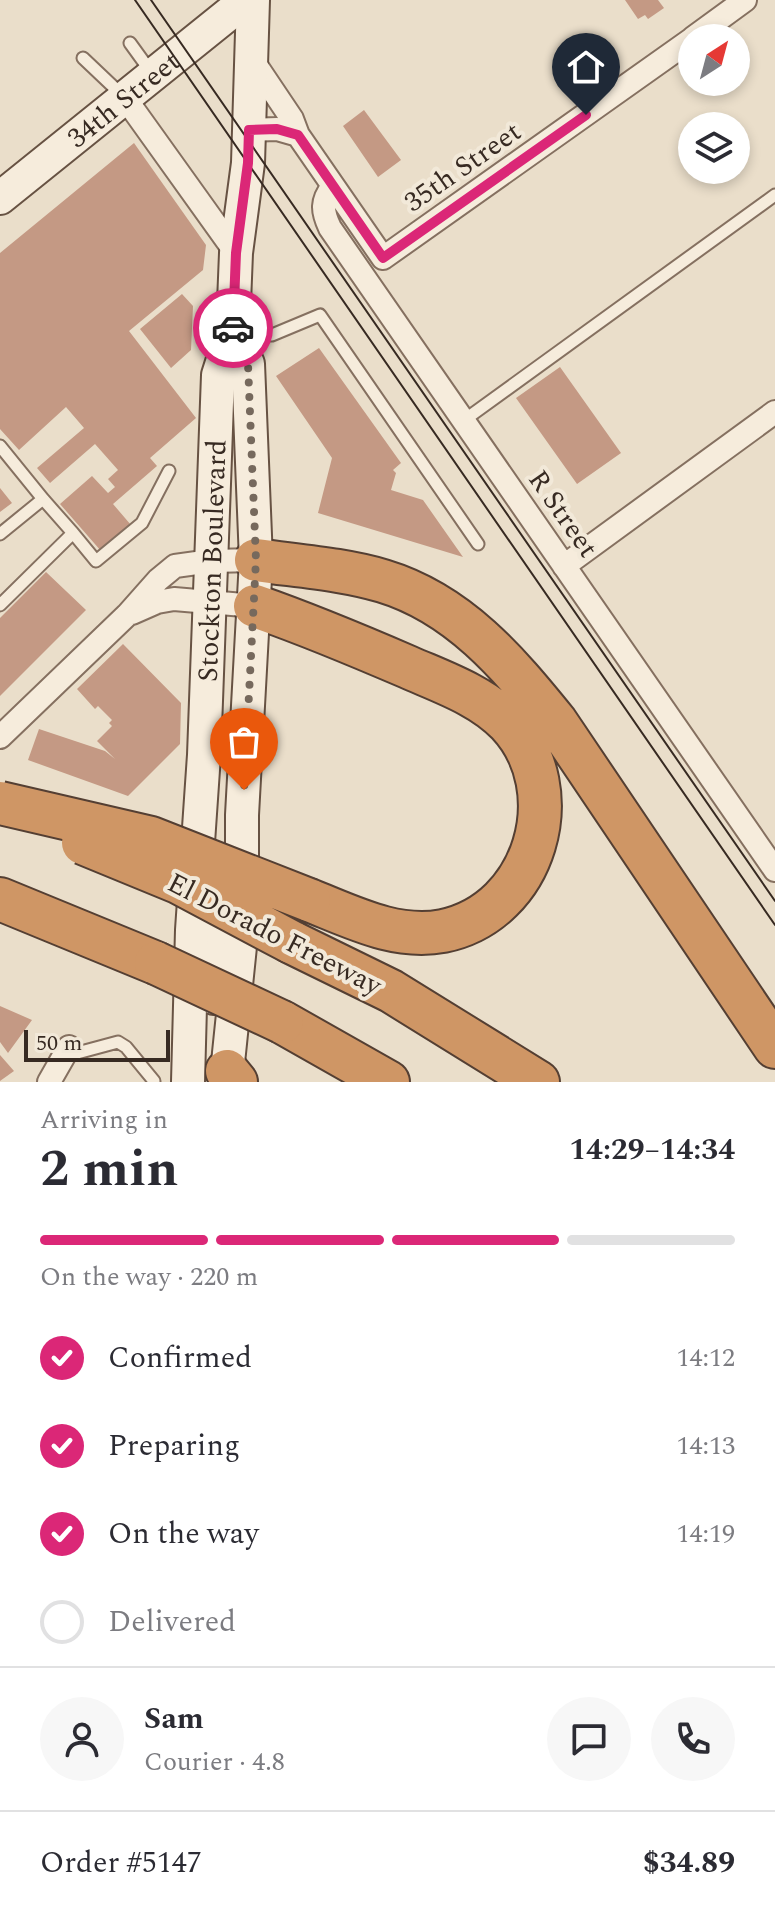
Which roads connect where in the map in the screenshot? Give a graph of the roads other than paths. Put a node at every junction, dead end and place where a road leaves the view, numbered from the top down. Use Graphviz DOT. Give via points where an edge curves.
graph roads {
  1 [pos="246,0"];
  2 [pos="253,0"];
  3 [pos="745,0"];
  4 [pos="712,24"];
  5 [pos="130,43"];
  6 [pos="678,48"];
  7 [pos="83,58"];
  8 [pos="251,58"];
  9 [pos="153,75"];
  10 [pos="125,98"];
  11 [pos="249,130"];
  12 [pos="298,135"];
  13 [pos="333,186"];
  14 [pos="775,195"];
  15 [pos="0,198"];
  16 [pos="236,253"];
  17 [pos="233,328"];
  18 [pos="775,412"];
  19 [pos="463,421"];
  20 [pos="0,446"];
  21 [pos="169,471"];
  22 [pos="43,499"];
  23 [pos="73,533"];
  24 [pos="0,534"];
  25 [pos="478,544"];
  26 [pos="256,560"];
  27 [pos="211,561"];
  28 [pos="564,566"];
  29 [pos="211,602"];
  30 [pos="0,605"];
  31 [pos="255,606"];
  32 [pos="127,615"];
  33 [pos="0,737"];
  34 [pos="0,805"];
  35 [pos="772,858"];
  36 [pos="0,899"];
  37 [pos="775,1047"];
  38 [pos="66,1052"];
  39 [pos="219,1079"];
  40 [pos="154,1081"];
  41 [pos="49,1082"];
  42 [pos="388,1082"];
  43 [pos="538,1082"];
  1 -- 9 [label="main road, 34th Street"];
  2 -- 8 [label="main road, Stockton Boulevard"];
  3 -- 4 [label="street, 35th Street"];
  5 -- 9 [label="lane"];
  6 -- 13 [label="street, 35th Street" via="383,258"];
  7 -- 10 [label="lane"];
  8 -- 11 [label="main road, Stockton Boulevard"];
  8 -- 12 [label="street"];
  9 -- 10 [label="main road, 34th Street"];
  10 -- 15 [label="main road, 34th Street"];
  10 -- 16 [label="street"];
  11 -- 12 [label="street"];
  11 -- 16 [label="main road, Stockton Boulevard"];
  12 -- 13 [label="street"];
  13 -- 19 [label="street, R Street" via="324,197 323,214 330,228"];
  14 -- 19 [label="lane"];
  16 -- 17 [label="main road, Stockton Boulevard"];
  17 -- 25 [label="lane" via="272,335 320,315"];
  17 -- 26 [label="main road, Stockton Boulevard" via="248,364"];
  17 -- 27 [label="main road, Stockton Boulevard" via="218,375"];
  18 -- 28 [label="street"];
  19 -- 28 [label="street, R Street"];
  20 -- 22 [label="lane"];
  21 -- 23 [label="lane" via="142,523 96,561"];
  22 -- 23 [label="lane"];
  22 -- 24 [label="lane"];
  23 -- 30 [label="lane"];
  26 -- 27 [label="street"];
  26 -- 31 [label="main road, Stockton Boulevard"];
  26 -- 37 [label="highway" via="383,582 441,609 490,646 556,722"];
  27 -- 29 [label="main road, Stockton Boulevard"];
  27 -- 32 [label="street" via="175,566"];
  28 -- 35 [label="street, R Street"];
  29 -- 31 [label="street"];
  29 -- 32 [label="street" via="174,599"];
  29 -- 39 [label="main road, Stockton Boulevard" via="204,755 224,809 212,1053"];
  31 -- 34 [label="highway, bridge" via="469,694 520,739 539,783 539,829 523,873 499,901 469,922 433,932 387,930 151,838"];
  31 -- 39 [label="main road, Stockton Boulevard" via="242,815 242,927"];
  32 -- 33 [label="street"];
  34 -- 43 [label="highway, El Dorado Freeway, bridge" via="178,882 391,991"];
  36 -- 42 [label="highway, bridge" via="282,1022"];
  38 -- 40 [label="lane" via="118,1042"];
  38 -- 41 [label="street"];
}
